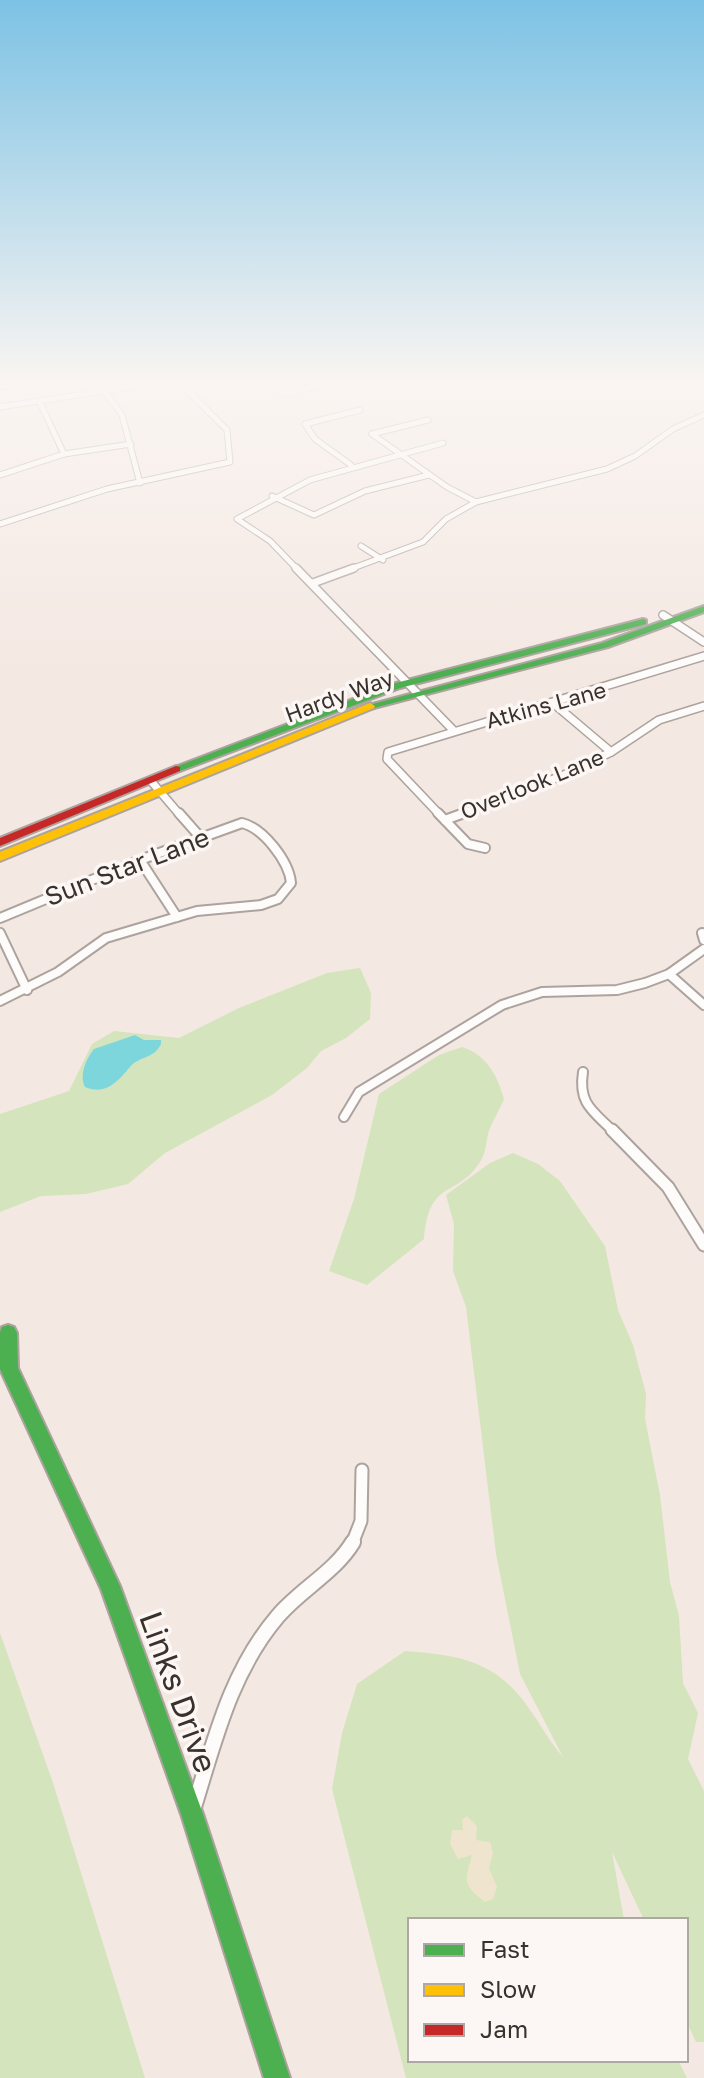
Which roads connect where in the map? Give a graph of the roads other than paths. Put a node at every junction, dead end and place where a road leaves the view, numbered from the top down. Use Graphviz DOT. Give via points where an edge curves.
graph roads {
  1 [pos="139,477"];
  2 [pos="166,477"];
  3 [pos="320,477"];
  4 [pos="421,477"];
  5 [pos="432,477"];
  6 [pos="575,477"];
  7 [pos="140,483"];
  8 [pos="272,496"];
  9 [pos="476,502"];
  10 [pos="0,524"];
  11 [pos="361,546"];
  12 [pos="383,560"];
  13 [pos="313,583"];
  14 [pos="704,600"];
  15 [pos="704,609"];
  16 [pos="668,618"];
  17 [pos="704,642"];
  18 [pos="704,656"];
  19 [pos="411,688"];
  20 [pos="553,703"];
  21 [pos="704,706"];
  22 [pos="454,731"];
  23 [pos="611,752"];
  24 [pos="155,786"];
  25 [pos="445,820"];
  26 [pos="201,838"];
  27 [pos="0,842"];
  28 [pos="485,848"];
  29 [pos="0,857"];
  30 [pos="140,860"];
  31 [pos="177,917"];
  32 [pos="0,918"];
  33 [pos="0,933"];
  34 [pos="704,949"];
  35 [pos="669,974"];
  36 [pos="27,990"];
  37 [pos="0,1001"];
  38 [pos="704,1005"];
  39 [pos="583,1072"];
  40 [pos="344,1117"];
  41 [pos="704,1245"];
  42 [pos="8,1333"];
  43 [pos="362,1470"];
  44 [pos="192,1814"];
  45 [pos="277,2078"];
  1 -- 7 [label="street"];
  2 -- 7 [label="street"];
  3 -- 8 [label="street"];
  4 -- 8 [label="street" via="365,491 314,515"];
  5 -- 9 [label="street"];
  6 -- 9 [label="street"];
  7 -- 10 [label="street" via="95,492 43,515"];
  8 -- 13 [label="street" via="237,519 270,541"];
  9 -- 12 [label="street" via="446,519 423,542"];
  11 -- 12 [label="street"];
  12 -- 13 [label="street"];
  13 -- 19 [label="street"];
  14 -- 16 [label="main road, Hardy Way"];
  15 -- 16 [label="main road, Hardy Way"];
  16 -- 17 [label="street"];
  16 -- 19 [label="main road, Hardy Way"];
  18 -- 20 [label="street, Atkins Lane"];
  19 -- 22 [label="street"];
  19 -- 24 [label="main road, Hardy Way" via="302,719"];
  20 -- 22 [label="street, Atkins Lane"];
  20 -- 23 [label="street"];
  21 -- 23 [label="street, Overlook Lane" via="659,720"];
  22 -- 25 [label="street, Atkins Lane" via="388,752 387,759"];
  23 -- 25 [label="street, Overlook Lane"];
  24 -- 26 [label="street"];
  24 -- 27 [label="main road, Hardy Way"];
  24 -- 29 [label="main road, Hardy Way"];
  25 -- 28 [label="street" via="468,844"];
  26 -- 30 [label="street, Sun Star Lane"];
  26 -- 31 [label="street, Sun Star Lane" via="242,823 255,826 290,871 291,883 278,899 261,905"];
  30 -- 31 [label="street"];
  30 -- 32 [label="street, Sun Star Lane"];
  31 -- 36 [label="street" via="106,938"];
  33 -- 36 [label="street"];
  34 -- 35 [label="street"];
  35 -- 38 [label="street"];
  35 -- 40 [label="street" via="617,990 516,998 359,1092"];
  36 -- 37 [label="street"];
  39 -- 41 [label="street" via="580,1090 586,1104 668,1187"];
  42 -- 44 [label="main road, Links Drive" via="9,1369 110,1586"];
  43 -- 44 [label="street" via="364,1509 354,1544 341,1563 287,1605 250,1655"];
  44 -- 45 [label="main road, Links Drive"];
}
